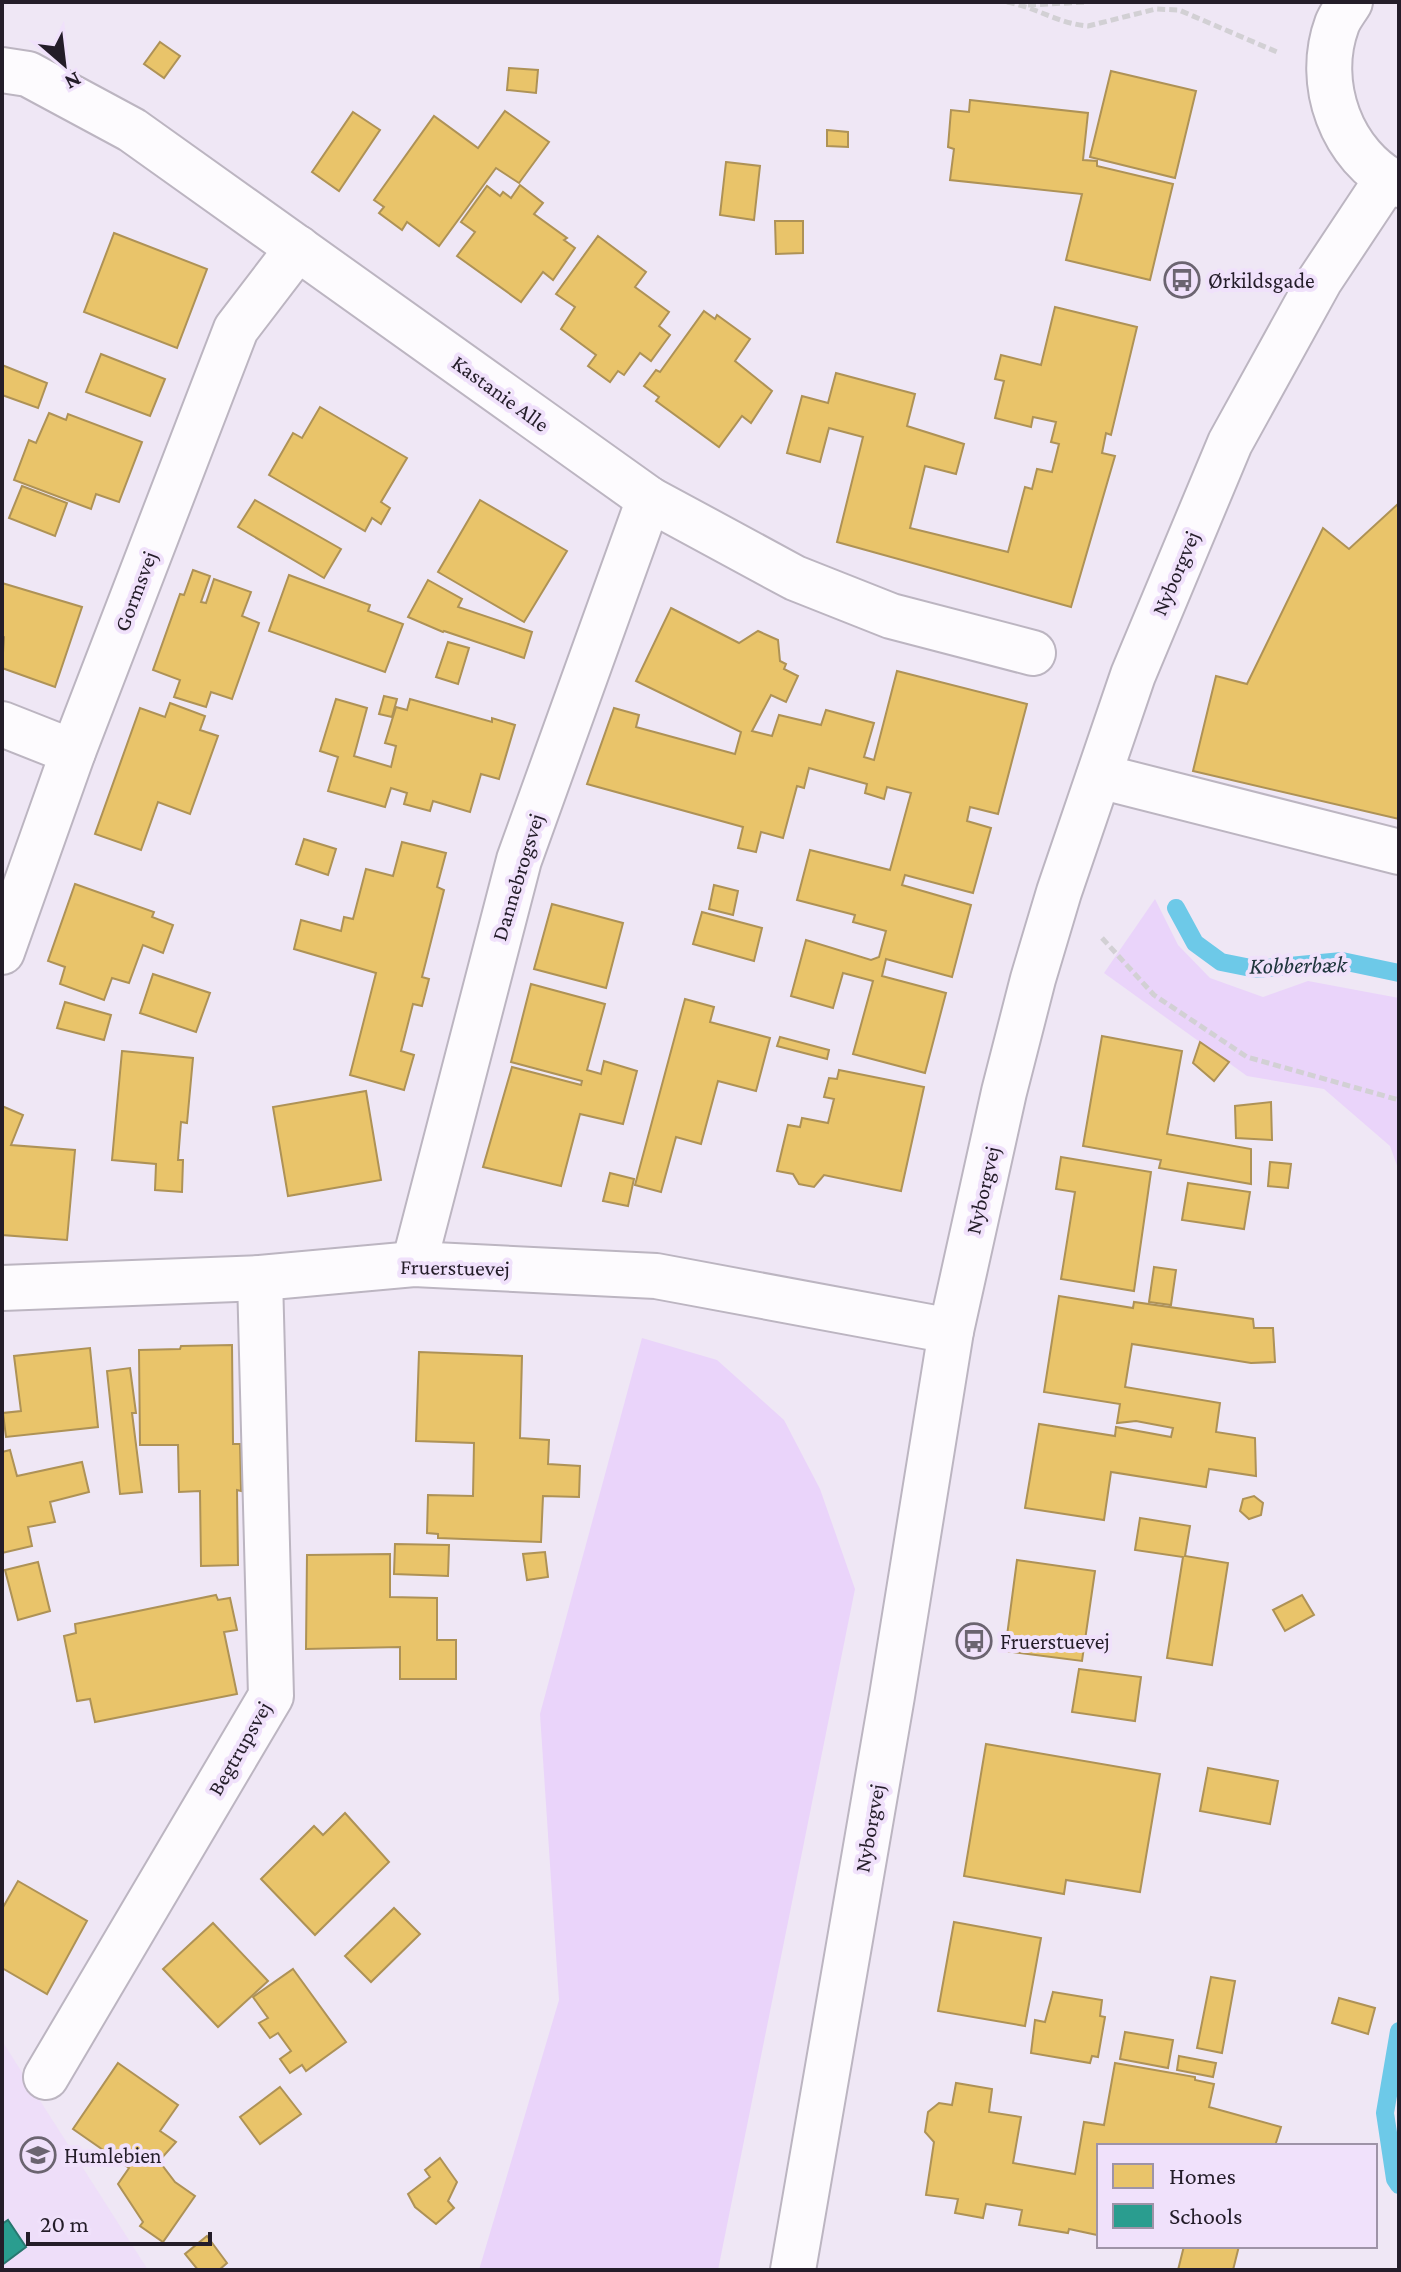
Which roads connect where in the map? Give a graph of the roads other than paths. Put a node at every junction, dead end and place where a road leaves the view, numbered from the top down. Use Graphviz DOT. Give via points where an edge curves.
graph roads {
  1 [pos="1350,2"];
  2 [pos="2,70"];
  3 [pos="1393,182"];
  4 [pos="298,248"];
  5 [pos="649,499"];
  6 [pos="1033,653"];
  7 [pos="2,724"];
  8 [pos="73,752"];
  9 [pos="1099,776"];
  10 [pos="1399,852"];
  11 [pos="2,952"];
  12 [pos="414,1264"];
  13 [pos="260,1278"];
  14 [pos="2,1288"];
  15 [pos="951,1331"];
  16 [pos="46,2077"];
  17 [pos="793,2270"];
  1 -- 3 [label="street" via="1338,22 1329,57 1330,92 1341,126 1360,155"];
  2 -- 4 [label="street, Kastanie Alle" via="28,74 132,130"];
  3 -- 9 [label="street, Nyborgvej" via="1320,280 1230,443 1133,675"];
  4 -- 5 [label="street, Kastanie Alle"];
  4 -- 8 [label="street, Gormsvej" via="236,329"];
  5 -- 6 [label="street, Kastanie Alle" via="795,578 891,616"];
  5 -- 12 [label="street, Dannebrogsvej" via="519,860"];
  7 -- 8 [label="street"];
  8 -- 11 [label="street, Gormsvej"];
  9 -- 10 [label="street"];
  9 -- 15 [label="street, Nyborgvej" via="1033,979"];
  12 -- 13 [label="street, Fruerstuevej"];
  12 -- 15 [label="street, Fruerstuevej" via="656,1276"];
  13 -- 14 [label="street, Fruerstuevej"];
  13 -- 16 [label="street, Begtrupsvej" via="271,1696"];
  15 -- 17 [label="street, Nyborgvej"];
}
